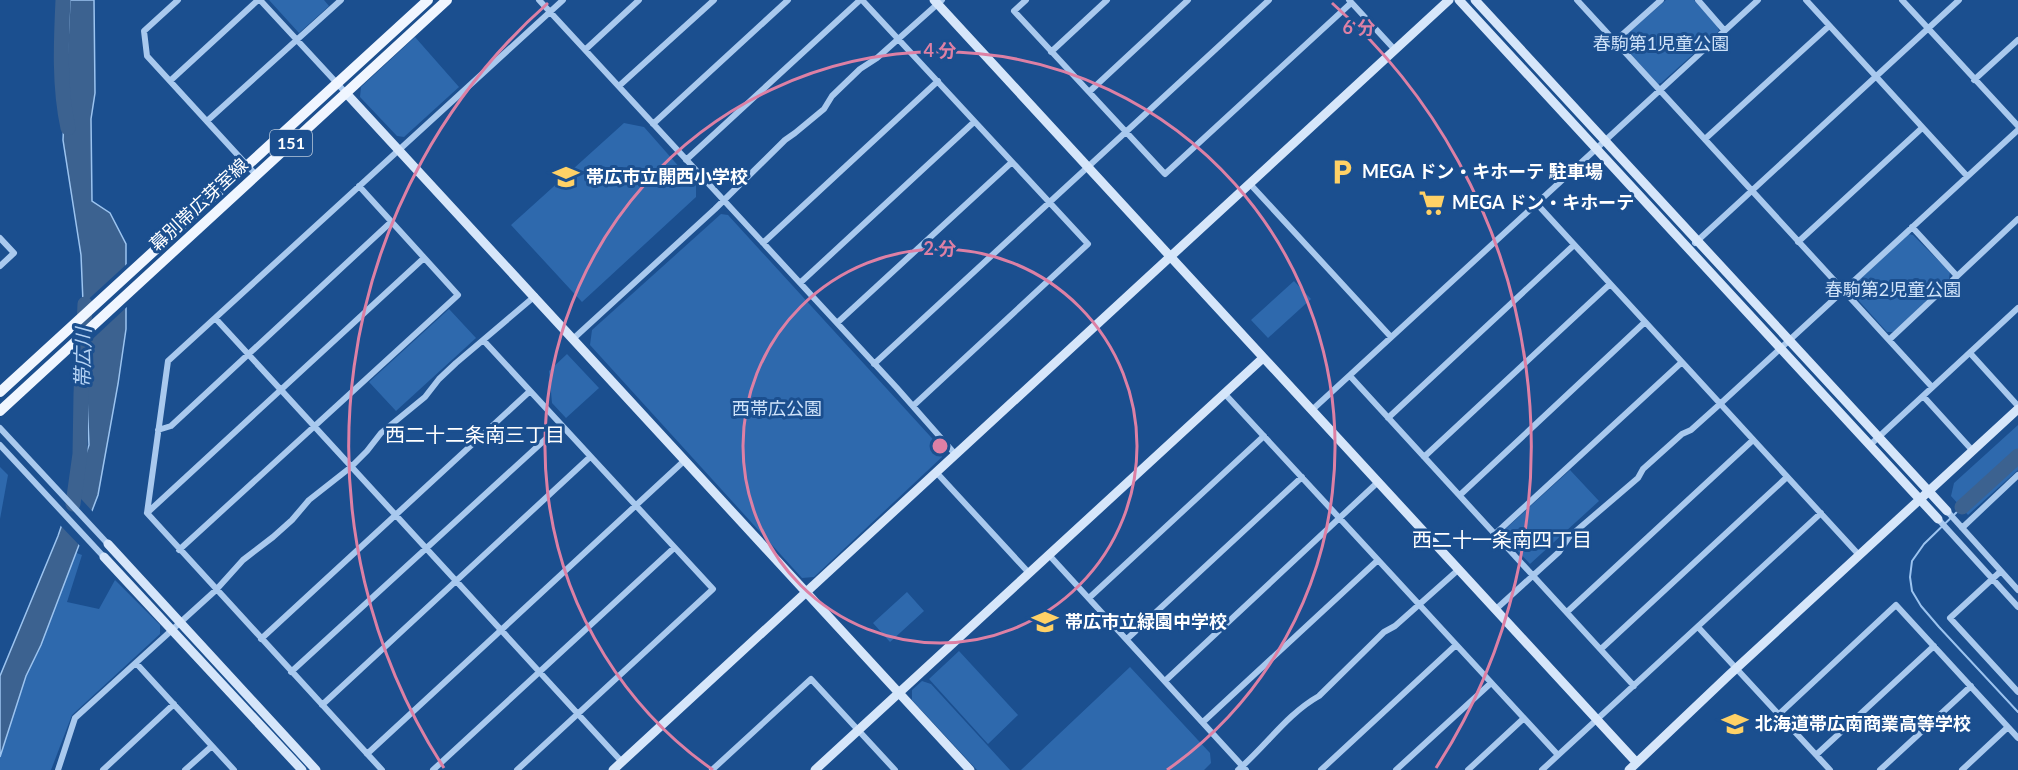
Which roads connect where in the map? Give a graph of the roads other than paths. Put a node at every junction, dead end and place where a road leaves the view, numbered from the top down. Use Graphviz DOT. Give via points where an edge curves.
graph roads {
  1 [pos="178,0"];
  2 [pos="259,0"];
  3 [pos="341,0"];
  4 [pos="428,0"];
  5 [pos="447,0"];
  6 [pos="539,0"];
  7 [pos="562,0"];
  8 [pos="639,0"];
  9 [pos="714,0"];
  10 [pos="788,0"];
  11 [pos="861,0"];
  12 [pos="1026,0"];
  13 [pos="1107,0"];
  14 [pos="1188,0"];
  15 [pos="1269,0"];
  16 [pos="1449,0"];
  17 [pos="1459,0"];
  18 [pos="1475,0"];
  19 [pos="1577,0"];
  20 [pos="1661,0"];
  21 [pos="1698,0"];
  22 [pos="1758,0"];
  23 [pos="1806,0"];
  24 [pos="1902,0"];
  25 [pos="1959,0"];
  26 [pos="938,1"];
  27 [pos="1350,2"];
  28 [pos="550,12"];
  29 [pos="1829,26"];
  30 [pos="1928,28"];
  31 [pos="1724,30"];
  32 [pos="899,39"];
  33 [pos="2018,39"];
  34 [pos="297,40"];
  35 [pos="1614,42"];
  36 [pos="586,49"];
  37 [pos="1395,50"];
  38 [pos="1051,52"];
  39 [pos="1875,76"];
  40 [pos="1974,80"];
  41 [pos="170,81"];
  42 [pos="938,81"];
  43 [pos="337,83"];
  44 [pos="619,86"];
  45 [pos="1659,90"];
  46 [pos="1089,92"];
  47 [pos="346,93"];
  48 [pos="207,121"];
  49 [pos="974,123"];
  50 [pos="653,124"];
  51 [pos="1922,128"];
  52 [pos="2018,128"];
  53 [pos="1125,132"];
  54 [pos="1705,139"];
  55 [pos="1605,140"];
  56 [pos="1596,148"];
  57 [pos="399,149"];
  58 [pos="686,160"];
  59 [pos="1011,162"];
  60 [pos="248,166"];
  61 [pos="1088,167"];
  62 [pos="256,175"];
  63 [pos="1967,176"];
  64 [pos="1250,184"];
  65 [pos="359,186"];
  66 [pos="1752,191"];
  67 [pos="723,201"];
  68 [pos="1049,203"];
  69 [pos="1537,204"];
  70 [pos="391,222"];
  71 [pos="2015,222"];
  72 [pos="1912,227"];
  73 [pos="2018,230"];
  74 [pos="0,238"];
  75 [pos="1698,241"];
  76 [pos="1798,242"];
  77 [pos="763,243"];
  78 [pos="1574,245"];
  79 [pos="1689,249"];
  80 [pos="424,258"];
  81 [pos="1171,258"];
  82 [pos="0,266"];
  83 [pos="1957,276"];
  84 [pos="800,283"];
  85 [pos="1610,284"];
  86 [pos="1843,290"];
  87 [pos="535,296"];
  88 [pos="2018,308"];
  89 [pos="216,319"];
  90 [pos="1645,322"];
  91 [pos="837,323"];
  92 [pos="1391,337"];
  93 [pos="573,339"];
  94 [pos="1890,339"];
  95 [pos="1789,340"];
  96 [pos="484,341"];
  97 [pos="1780,348"];
  98 [pos="1970,353"];
  99 [pos="249,354"];
  100 [pos="1263,358"];
  101 [pos="1682,362"];
  102 [pos="874,363"];
  103 [pos="1350,375"];
  104 [pos="1932,387"];
  105 [pos="281,390"];
  106 [pos="0,392"];
  107 [pos="529,392"];
  108 [pos="1224,393"];
  109 [pos="1923,396"];
  110 [pos="1720,404"];
  111 [pos="913,406"];
  112 [pos="2018,407"];
  113 [pos="1312,410"];
  114 [pos="0,411"];
  115 [pos="1388,418"];
  116 [pos="561,425"];
  117 [pos="314,427"];
  118 [pos="0,428"];
  119 [pos="158,430"];
  120 [pos="1264,436"];
  121 [pos="1878,438"];
  122 [pos="1753,440"];
  123 [pos="0,445"];
  124 [pos="1870,445"];
  125 [pos="1972,450"];
  126 [pos="955,454"];
  127 [pos="590,457"];
  128 [pos="1424,457"];
  129 [pos="685,460"];
  130 [pos="351,466"];
  131 [pos="936,472"];
  132 [pos="1302,477"];
  133 [pos="1787,477"];
  134 [pos="2017,479"];
  135 [pos="1378,483"];
  136 [pos="1928,491"];
  137 [pos="1460,495"];
  138 [pos="1919,499"];
  139 [pos="635,505"];
  140 [pos="1947,511"];
  141 [pos="147,513"];
  142 [pos="1821,513"];
  143 [pos="396,516"];
  144 [pos="1340,519"];
  145 [pos="1938,519"];
  146 [pos="1959,525"];
  147 [pos="1495,534"];
  148 [pos="108,544"];
  149 [pos="674,548"];
  150 [pos="426,549"];
  151 [pos="179,550"];
  152 [pos="1049,555"];
  153 [pos="1859,555"];
  154 [pos="104,557"];
  155 [pos="1377,560"];
  156 [pos="1458,570"];
  157 [pos="2001,571"];
  158 [pos="1029,573"];
  159 [pos="1533,575"];
  160 [pos="1992,579"];
  161 [pos="456,581"];
  162 [pos="216,590"];
  163 [pos="2018,590"];
  164 [pos="807,592"];
  165 [pos="1089,598"];
  166 [pos="1420,605"];
  167 [pos="2018,607"];
  168 [pos="1495,610"];
  169 [pos="1567,612"];
  170 [pos="176,626"];
  171 [pos="1698,627"];
  172 [pos="501,630"];
  173 [pos="261,639"];
  174 [pos="1127,639"];
  175 [pos="1456,645"];
  176 [pos="1934,645"];
  177 [pos="1601,650"];
  178 [pos="136,663"];
  179 [pos="1736,669"];
  180 [pos="539,671"];
  181 [pos="291,672"];
  182 [pos="1165,681"];
  183 [pos="1491,683"];
  184 [pos="1634,686"];
  185 [pos="1971,686"];
  186 [pos="2018,692"];
  187 [pos="899,693"];
  188 [pos="174,704"];
  189 [pos="322,705"];
  190 [pos="578,714"];
  191 [pos="1778,714"];
  192 [pos="1523,719"];
  193 [pos="1597,720"];
  194 [pos="1203,722"];
  195 [pos="2008,728"];
  196 [pos="859,730"];
  197 [pos="2018,738"];
  198 [pos="212,746"];
  199 [pos="367,753"];
  200 [pos="1558,755"];
  201 [pos="1816,755"];
  202 [pos="622,762"];
  203 [pos="1632,766"];
  204 [pos="1242,769"];
  205 [pos="58,770"];
  206 [pos="103,770"];
  207 [pos="185,770"];
  208 [pos="234,770"];
  209 [pos="302,770"];
  210 [pos="316,770"];
  211 [pos="382,770"];
  212 [pos="433,770"];
  213 [pos="517,770"];
  214 [pos="612,770"];
  215 [pos="712,770"];
  216 [pos="815,770"];
  217 [pos="895,770"];
  218 [pos="970,770"];
  219 [pos="1321,770"];
  220 [pos="1396,770"];
  221 [pos="1468,770"];
  222 [pos="1542,770"];
  223 [pos="1830,770"];
  224 [pos="1880,770"];
  225 [pos="1962,770"];
  1 -- 41 [label="street" via="144,31 147,56"];
  2 -- 34 [label="street"];
  2 -- 41 [label="street"];
  3 -- 34 [label="street"];
  4 -- 43 [label="main road, 幕別帯広芽室線 / 151"];
  5 -- 47 [label="main road, 幕別帯広芽室線 / 151"];
  6 -- 28 [label="street"];
  7 -- 28 [label="street"];
  8 -- 36 [label="street"];
  9 -- 44 [label="street"];
  10 -- 50 [label="street"];
  11 -- 32 [label="street"];
  11 -- 58 [label="street"];
  12 -- 38 [label="street" via="1014,11"];
  13 -- 38 [label="street"];
  14 -- 46 [label="street"];
  15 -- 53 [label="street"];
  16 -- 37 [label="street"];
  17 -- 56 [label="street"];
  18 -- 55 [label="street"];
  19 -- 35 [label="street"];
  20 -- 35 [label="street"];
  21 -- 31 [label="street"];
  22 -- 31 [label="street"];
  23 -- 29 [label="street"];
  24 -- 30 [label="street"];
  25 -- 30 [label="street"];
  26 -- 32 [label="street"];
  26 -- 61 [label="street"];
  27 -- 37 [label="street"];
  27 -- 53 [label="street" via="1165,174"];
  28 -- 36 [label="street"];
  28 -- 57 [label="street"];
  29 -- 39 [label="street"];
  29 -- 54 [label="street"];
  30 -- 39 [label="street"];
  30 -- 40 [label="street"];
  31 -- 45 [label="street"];
  32 -- 42 [label="street"];
  32 -- 67 [label="street" via="846,82 824,109 784,140"];
  33 -- 40 [label="street"];
  34 -- 43 [label="street"];
  34 -- 48 [label="street"];
  35 -- 45 [label="street"];
  36 -- 44 [label="street"];
  37 -- 64 [label="street"];
  38 -- 46 [label="street"];
  39 -- 51 [label="street"];
  39 -- 66 [label="street"];
  40 -- 52 [label="street"];
  41 -- 48 [label="street"];
  42 -- 49 [label="street"];
  42 -- 77 [label="street"];
  43 -- 47 [label="street"];
  43 -- 60 [label="main road, 幕別帯広芽室線 / 151"];
  44 -- 50 [label="street"];
  45 -- 54 [label="street"];
  45 -- 55 [label="street"];
  46 -- 53 [label="street"];
  47 -- 57 [label="street"];
  47 -- 62 [label="main road, 幕別帯広芽室線 / 151"];
  48 -- 60 [label="street"];
  49 -- 59 [label="street"];
  49 -- 84 [label="street"];
  50 -- 58 [label="street"];
  51 -- 63 [label="street"];
  51 -- 76 [label="street"];
  52 -- 63 [label="street"];
  53 -- 61 [label="street"];
  54 -- 66 [label="street"];
  55 -- 56 [label="street"];
  55 -- 75 [label="street"];
  56 -- 69 [label="street"];
  56 -- 79 [label="street"];
  57 -- 65 [label="street"];
  57 -- 87 [label="street"];
  58 -- 67 [label="street"];
  59 -- 68 [label="street"];
  59 -- 91 [label="street"];
  60 -- 62 [label="street"];
  60 -- 106 [label="main road, 幕別帯広芽室線 / 151"];
  61 -- 68 [label="street"];
  61 -- 81 [label="street"];
  62 -- 114 [label="main road, 幕別帯広芽室線 / 151"];
  63 -- 72 [label="street"];
  64 -- 81 [label="street"];
  64 -- 92 [label="street"];
  65 -- 70 [label="street"];
  65 -- 89 [label="street"];
  66 -- 75 [label="street"];
  66 -- 76 [label="street"];
  67 -- 77 [label="street"];
  67 -- 93 [label="street"];
  68 -- 102 [label="street"];
  68 -- 111 [label="street" via="1088,244"];
  69 -- 78 [label="street"];
  69 -- 92 [label="street"];
  70 -- 80 [label="street"];
  70 -- 99 [label="street"];
  71 -- 73 [label="street"];
  71 -- 83 [label="street"];
  72 -- 83 [label="street"];
  72 -- 86 [label="street"];
  74 -- 82 [label="street" via="14,253"];
  75 -- 79 [label="street"];
  75 -- 95 [label="street"];
  76 -- 86 [label="street"];
  77 -- 84 [label="street"];
  78 -- 85 [label="street"];
  78 -- 115 [label="street"];
  79 -- 97 [label="street"];
  80 -- 105 [label="street"];
  80 -- 117 [label="street" via="458,295"];
  81 -- 100 [label="street"];
  81 -- 126 [label="street"];
  83 -- 94 [label="street"];
  84 -- 91 [label="street"];
  85 -- 90 [label="street"];
  85 -- 128 [label="street"];
  86 -- 94 [label="street"];
  86 -- 95 [label="street"];
  87 -- 93 [label="street"];
  87 -- 96 [label="street"];
  88 -- 98 [label="street"];
  89 -- 99 [label="street"];
  89 -- 119 [label="street" via="168,361"];
  90 -- 101 [label="street"];
  90 -- 137 [label="street"];
  91 -- 102 [label="street"];
  92 -- 103 [label="street"];
  93 -- 129 [label="street"];
  94 -- 104 [label="street"];
  95 -- 97 [label="street"];
  95 -- 121 [label="street"];
  96 -- 107 [label="street"];
  96 -- 130 [label="street" via="450,368 425,397 381,433"];
  97 -- 110 [label="street"];
  97 -- 124 [label="street"];
  98 -- 104 [label="street"];
  98 -- 112 [label="street"];
  99 -- 105 [label="street"];
  99 -- 119 [label="street" via="171,426"];
  100 -- 108 [label="street"];
  100 -- 113 [label="street"];
  101 -- 110 [label="street"];
  101 -- 147 [label="street"];
  102 -- 111 [label="street"];
  103 -- 113 [label="street"];
  103 -- 115 [label="street"];
  104 -- 109 [label="street"];
  105 -- 117 [label="street"];
  105 -- 141 [label="street"];
  107 -- 116 [label="street"];
  107 -- 143 [label="street"];
  108 -- 120 [label="street"];
  108 -- 152 [label="street"];
  109 -- 121 [label="street"];
  109 -- 125 [label="street"];
  110 -- 122 [label="street"];
  110 -- 159 [label="street" via="1643,469 1638,478 1569,537 1559,552"];
  111 -- 126 [label="street"];
  112 -- 125 [label="street"];
  113 -- 135 [label="street"];
  115 -- 128 [label="street"];
  116 -- 127 [label="street"];
  116 -- 150 [label="street"];
  117 -- 130 [label="street"];
  117 -- 151 [label="street"];
  118 -- 148 [label="street"];
  119 -- 141 [label="street"];
  120 -- 132 [label="street"];
  120 -- 165 [label="street"];
  121 -- 124 [label="street"];
  121 -- 136 [label="street"];
  122 -- 133 [label="street"];
  122 -- 169 [label="street"];
  123 -- 154 [label="street"];
  124 -- 138 [label="street"];
  125 -- 136 [label="street"];
  126 -- 131 [label="street"];
  127 -- 139 [label="street"];
  127 -- 161 [label="street"];
  128 -- 137 [label="street"];
  129 -- 139 [label="street"];
  129 -- 164 [label="street"];
  130 -- 143 [label="street"];
  130 -- 162 [label="street" via="243,560"];
  131 -- 158 [label="street"];
  131 -- 164 [label="street"];
  132 -- 144 [label="street"];
  132 -- 174 [label="street"];
  133 -- 142 [label="street"];
  133 -- 177 [label="street"];
  134 -- 146 [label="street"];
  135 -- 144 [label="street"];
  135 -- 156 [label="street"];
  136 -- 138 [label="street"];
  136 -- 140 [label="street"];
  137 -- 147 [label="street"];
  138 -- 145 [label="street"];
  138 -- 153 [label="street"];
  139 -- 149 [label="street"];
  139 -- 172 [label="street"];
  140 -- 146 [label="street"];
  141 -- 151 [label="street"];
  142 -- 153 [label="street"];
  142 -- 171 [label="street"];
  143 -- 150 [label="street"];
  143 -- 173 [label="street"];
  144 -- 155 [label="street"];
  144 -- 182 [label="street"];
  145 -- 160 [label="street"];
  146 -- 157 [label="street"];
  147 -- 159 [label="street"];
  148 -- 170 [label="street"];
  149 -- 180 [label="street"];
  149 -- 190 [label="street" via="713,589"];
  150 -- 161 [label="street"];
  150 -- 181 [label="street"];
  151 -- 162 [label="street"];
  152 -- 158 [label="street"];
  152 -- 165 [label="street"];
  153 -- 179 [label="street"];
  154 -- 170 [label="street"];
  155 -- 166 [label="street"];
  155 -- 194 [label="street"];
  156 -- 166 [label="street"];
  156 -- 168 [label="street"];
  157 -- 160 [label="street"];
  157 -- 163 [label="street"];
  158 -- 187 [label="street"];
  159 -- 168 [label="street"];
  159 -- 169 [label="street"];
  160 -- 167 [label="street"];
  160 -- 186 [label="street" via="1950,618"];
  161 -- 172 [label="street"];
  161 -- 189 [label="street"];
  162 -- 170 [label="street"];
  162 -- 173 [label="street"];
  164 -- 187 [label="street"];
  164 -- 202 [label="street"];
  165 -- 174 [label="street"];
  166 -- 175 [label="street"];
  166 -- 204 [label="street" via="1375,640 1275,732"];
  168 -- 193 [label="street"];
  169 -- 177 [label="street"];
  170 -- 178 [label="street"];
  170 -- 209 [label="street"];
  170 -- 210 [label="street"];
  171 -- 179 [label="street"];
  171 -- 184 [label="street"];
  172 -- 180 [label="street"];
  172 -- 199 [label="street"];
  173 -- 181 [label="street"];
  174 -- 182 [label="street"];
  175 -- 183 [label="street"];
  175 -- 219 [label="street"];
  176 -- 185 [label="street"];
  176 -- 191 [label="street" via="1896,605"];
  176 -- 201 [label="street"];
  177 -- 184 [label="street"];
  178 -- 188 [label="street"];
  178 -- 205 [label="street" via="75,718"];
  179 -- 191 [label="street"];
  179 -- 203 [label="street"];
  180 -- 190 [label="street"];
  180 -- 212 [label="street"];
  181 -- 189 [label="street"];
  182 -- 194 [label="street"];
  183 -- 192 [label="street"];
  183 -- 220 [label="street"];
  184 -- 193 [label="street"];
  185 -- 195 [label="street"];
  185 -- 224 [label="street"];
  187 -- 196 [label="street"];
  187 -- 218 [label="street"];
  188 -- 198 [label="street"];
  188 -- 206 [label="street"];
  189 -- 199 [label="street"];
  190 -- 202 [label="street"];
  190 -- 213 [label="street"];
  191 -- 201 [label="street"];
  192 -- 200 [label="street"];
  192 -- 221 [label="street"];
  193 -- 200 [label="street"];
  193 -- 203 [label="street"];
  194 -- 204 [label="street"];
  195 -- 197 [label="street"];
  195 -- 225 [label="street"];
  196 -- 215 [label="street" via="812,679"];
  196 -- 216 [label="street"];
  196 -- 217 [label="street"];
  198 -- 207 [label="street"];
  198 -- 208 [label="street"];
  199 -- 211 [label="street"];
  200 -- 222 [label="street"];
  201 -- 223 [label="street"];
  202 -- 214 [label="street"];
}
